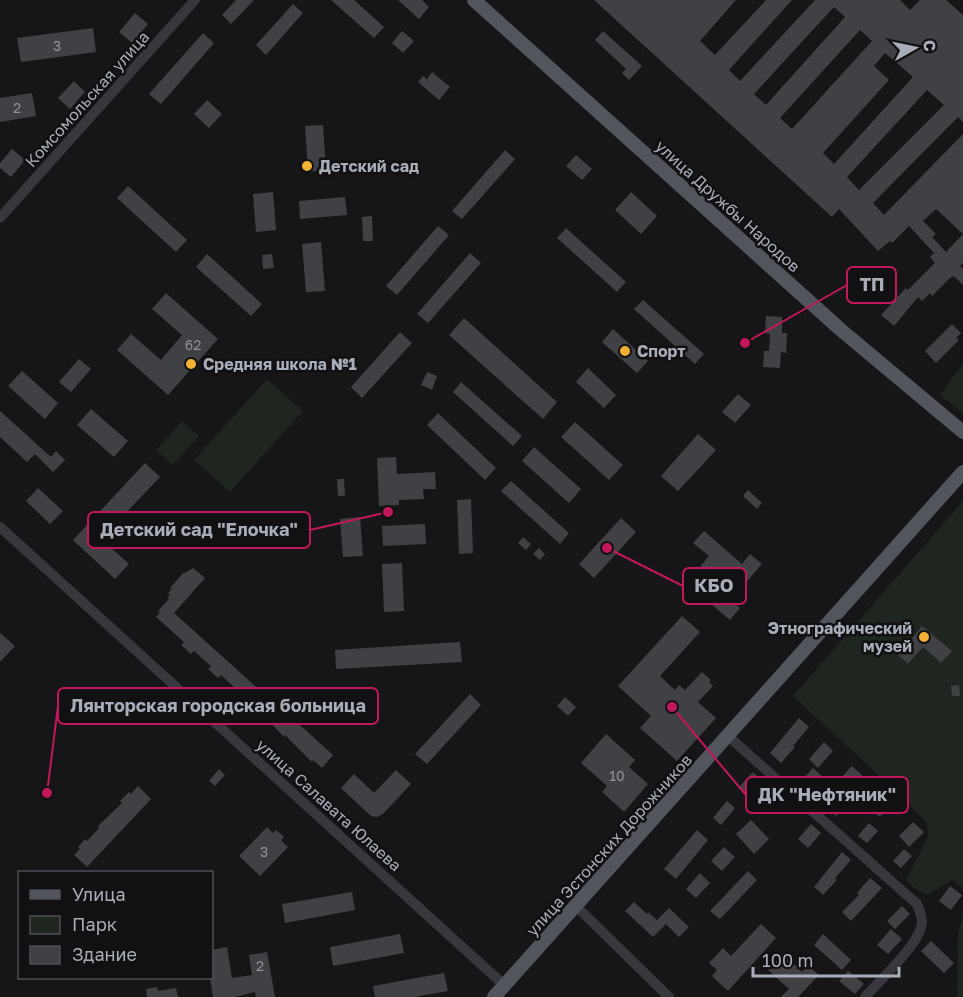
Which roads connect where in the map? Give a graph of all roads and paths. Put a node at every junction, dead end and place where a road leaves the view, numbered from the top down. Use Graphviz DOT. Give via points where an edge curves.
graph roads {
  1 [pos="195,0"];
  2 [pos="474,0"];
  3 [pos="0,218"];
  4 [pos="963,432"];
  5 [pos="963,472"];
  6 [pos="0,527"];
  7 [pos="729,736"];
  8 [pos="576,906"];
  9 [pos="504,985"];
  10 [pos="494,997"];
  11 [pos="669,997"];
  12 [pos="865,997"];
  1 -- 3 [label="street, Комсомольская улица"];
  2 -- 4 [label="main road, улица Дружбы Народов" via="841,330"];
  5 -- 7 [label="main road, улица Эстонских Дорожников"];
  6 -- 9 [label="street, улица Салавата Юлаева"];
  7 -- 8 [label="main road, улица Эстонских Дорожников"];
  7 -- 12 [label="street" via="917,904 922,915 918,939"];
  8 -- 9 [label="main road, улица Эстонских Дорожников"];
  8 -- 11 [label="street"];
  9 -- 10 [label="main road, улица Эстонских Дорожников"];
}
